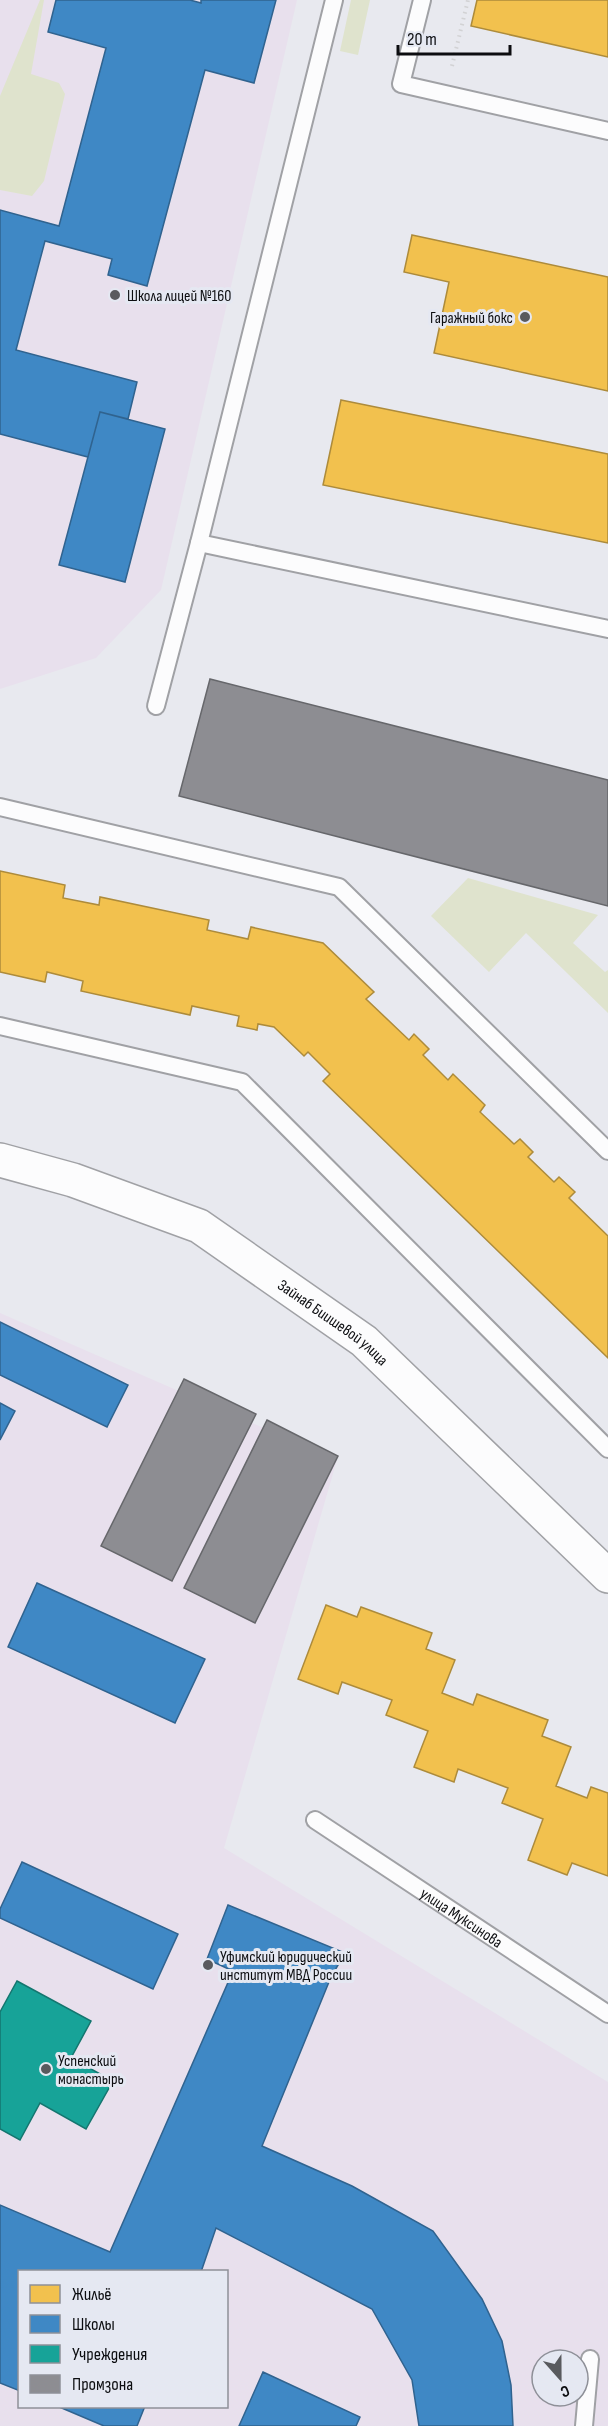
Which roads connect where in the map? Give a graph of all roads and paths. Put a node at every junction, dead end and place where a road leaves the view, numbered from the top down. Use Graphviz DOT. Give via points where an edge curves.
graph roads {
  1 [pos="334,0"];
  2 [pos="422,0"];
  3 [pos="468,0"];
  4 [pos="445,94"];
  5 [pos="608,131"];
  6 [pos="199,543"];
  7 [pos="608,629"];
  8 [pos="156,706"];
  9 [pos="0,807"];
  10 [pos="0,1026"];
  11 [pos="608,1151"];
  12 [pos="0,1160"];
  13 [pos="608,1449"];
  14 [pos="608,1576"];
  15 [pos="315,1820"];
  16 [pos="608,2014"];
  17 [pos="586,2408"];
  18 [pos="584,2426"];
  1 -- 6 [label="lane"];
  2 -- 4 [label="lane" via="401,84"];
  3 -- 4 [label="path"];
  4 -- 5 [label="lane"];
  6 -- 7 [label="lane"];
  6 -- 8 [label="lane"];
  9 -- 11 [label="lane" via="339,887"];
  10 -- 13 [label="lane" via="243,1082"];
  12 -- 14 [label="street, Зайнаб Биишевой улица" via="73,1180 200,1226 364,1341"];
  15 -- 16 [label="lane, улица Муксинова"];
  17 -- 18 [label="lane"];
}
